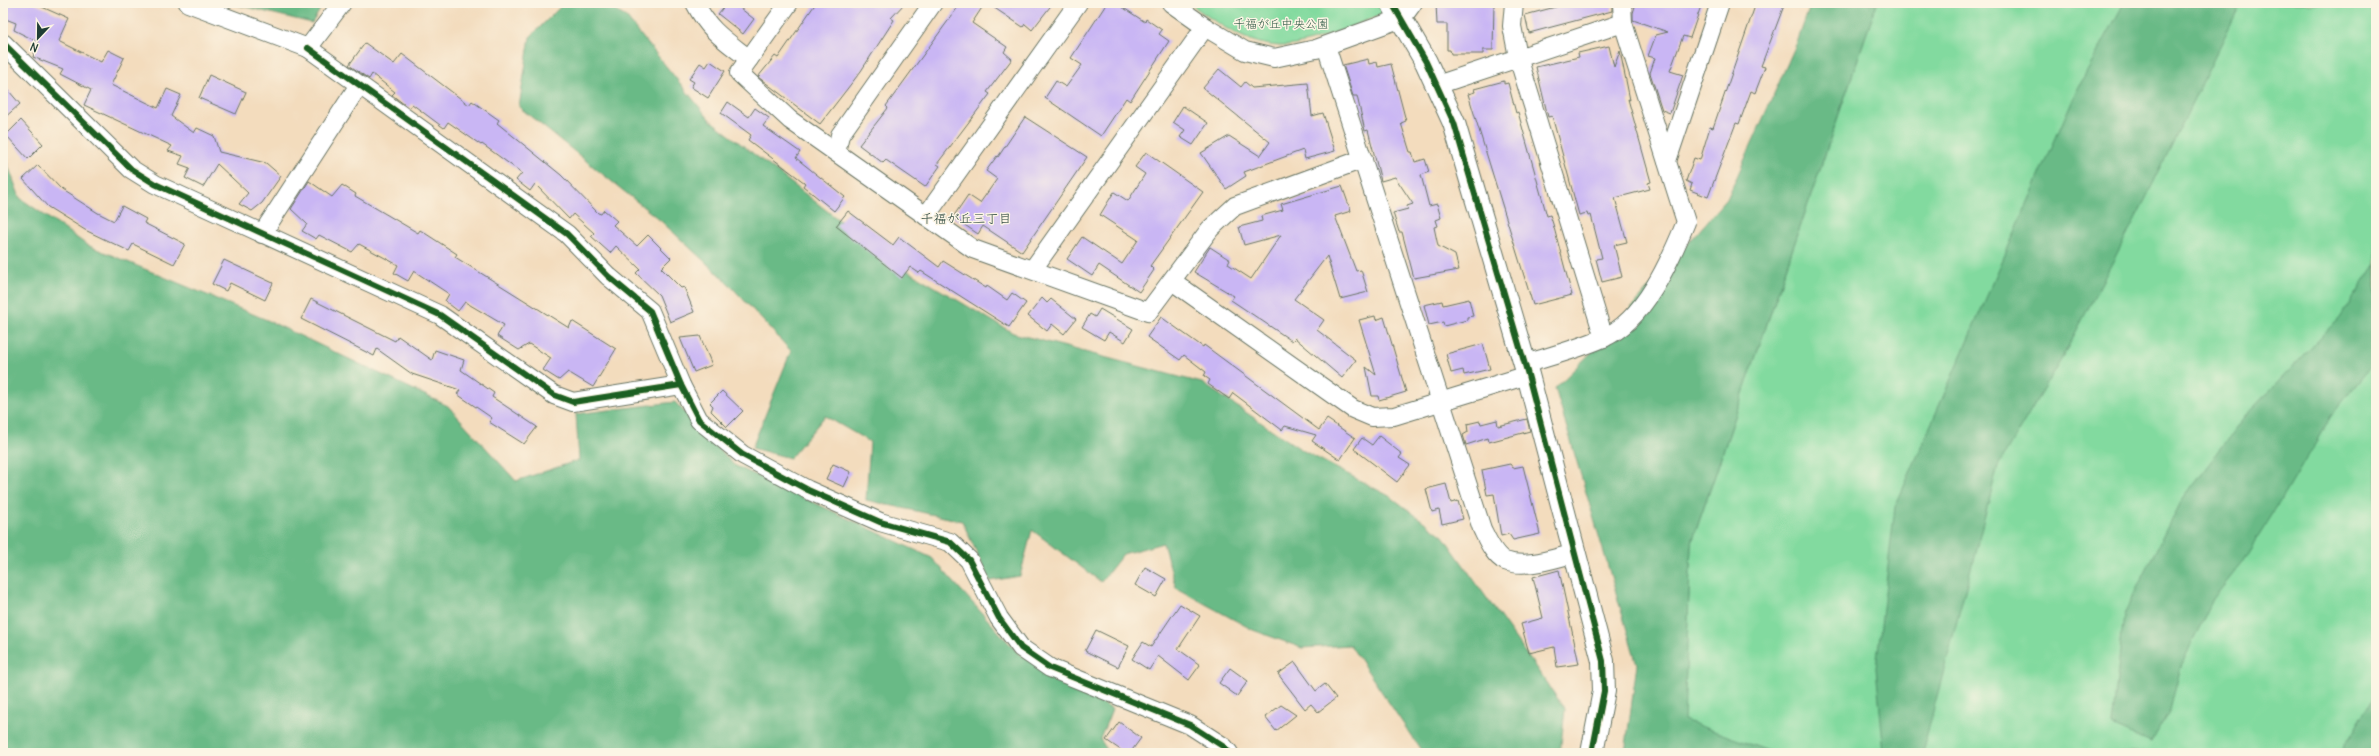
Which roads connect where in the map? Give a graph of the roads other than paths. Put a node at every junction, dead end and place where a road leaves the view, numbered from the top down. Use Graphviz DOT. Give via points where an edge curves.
graph roads {
  1 [pos="188,3"];
  2 [pos="342,3"];
  3 [pos="695,3"];
  4 [pos="789,3"];
  5 [pos="933,3"];
  6 [pos="1078,3"];
  7 [pos="1171,3"];
  8 [pos="1514,3"];
  9 [pos="1622,3"];
  10 [pos="1720,3"];
  11 [pos="1402,8"];
  12 [pos="1623,23"];
  13 [pos="1205,27"];
  14 [pos="3,43"];
  15 [pos="1326,46"];
  16 [pos="308,48"];
  17 [pos="1518,57"];
  18 [pos="749,59"];
  19 [pos="359,85"];
  20 [pos="1437,85"];
  21 [pos="836,152"];
  22 [pos="1363,159"];
  23 [pos="1667,161"];
  24 [pos="926,216"];
  25 [pos="262,234"];
  26 [pos="1033,269"];
  27 [pos="1172,281"];
  28 [pos="1604,338"];
  29 [pos="1527,370"];
  30 [pos="681,386"];
  31 [pos="1440,402"];
  32 [pos="1576,553"];
  33 [pos="1228,753"];
  34 [pos="1592,753"];
  1 -- 16 [label="street"];
  2 -- 16 [label="street"];
  3 -- 18 [label="street" via="704,22"];
  4 -- 18 [label="street"];
  5 -- 21 [label="street" via="840,135"];
  6 -- 24 [label="street"];
  7 -- 13 [label="street"];
  8 -- 17 [label="street" via="1512,26"];
  9 -- 12 [label="street"];
  10 -- 23 [label="street"];
  11 -- 15 [label="street"];
  11 -- 20 [label="street"];
  12 -- 17 [label="street"];
  12 -- 23 [label="street"];
  13 -- 15 [label="street" via="1245,51 1274,58"];
  13 -- 26 [label="street"];
  14 -- 25 [label="street" via="131,169 155,184"];
  15 -- 22 [label="street"];
  16 -- 19 [label="street"];
  17 -- 20 [label="street"];
  17 -- 28 [label="street"];
  18 -- 21 [label="street" via="739,73 790,120"];
  19 -- 25 [label="street"];
  19 -- 30 [label="street" via="567,234 608,276 650,311"];
  20 -- 29 [label="street" via="1454,123"];
  21 -- 24 [label="street"];
  22 -- 27 [label="street" via="1235,206 1210,229"];
  22 -- 31 [label="street"];
  23 -- 28 [label="street" via="1686,222 1671,257 1653,288 1622,326"];
  24 -- 26 [label="street" via="973,249"];
  25 -- 30 [label="street" via="440,315 554,395 573,402"];
  26 -- 27 [label="street" via="1148,312"];
  27 -- 31 [label="street" via="1353,409 1372,417 1394,416"];
  28 -- 29 [label="street"];
  29 -- 31 [label="street"];
  29 -- 32 [label="street"];
  30 -- 33 [label="street" via="699,420 743,455 808,490 880,522 950,542 969,560 999,618 1021,648 1032,656 1050,668 1190,725 1224,747"];
  31 -- 32 [label="street" via="1482,529 1492,549 1504,561 1522,564"];
  32 -- 34 [label="street" via="1603,661 1604,691"];
}
